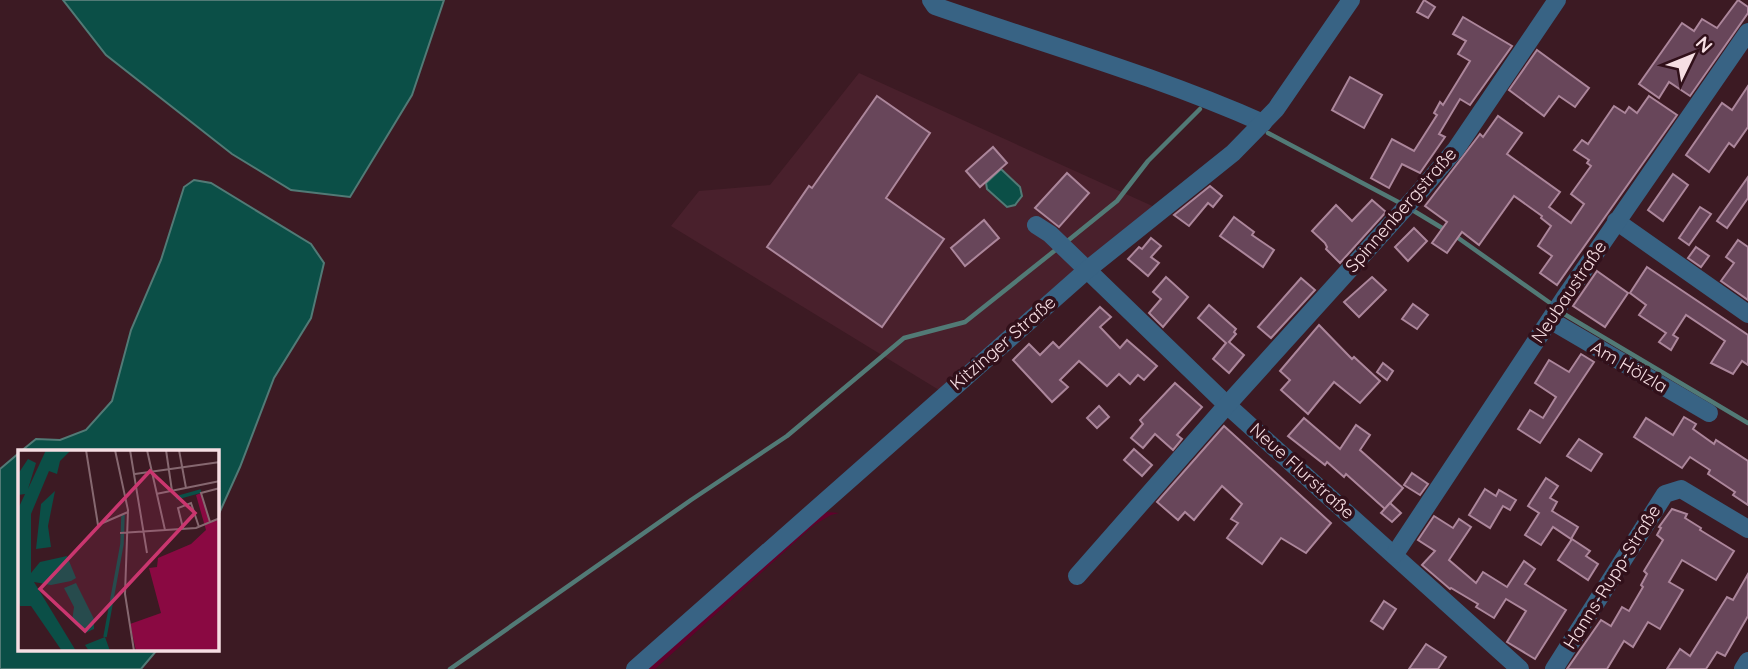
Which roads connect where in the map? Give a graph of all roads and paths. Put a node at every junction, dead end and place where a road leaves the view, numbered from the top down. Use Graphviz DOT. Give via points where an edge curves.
graph roads {
  1 [pos="931,0"];
  2 [pos="1351,0"];
  3 [pos="1557,0"];
  4 [pos="1748,32"];
  5 [pos="1263,123"];
  6 [pos="1616,221"];
  7 [pos="1043,230"];
  8 [pos="1081,264"];
  9 [pos="1748,314"];
  10 [pos="1550,320"];
  11 [pos="1227,405"];
  12 [pos="1709,413"];
  13 [pos="1748,528"];
  14 [pos="1395,554"];
  15 [pos="1077,576"];
  16 [pos="1748,661"];
  17 [pos="635,669"];
  18 [pos="1520,669"];
  19 [pos="1554,669"];
  20 [pos="1743,669"];
  1 -- 5 [label="street" via="935,6"];
  2 -- 5 [label="street, Kitzinger Straße"];
  3 -- 11 [label="street, Spinnenbergstraße" via="1456,149"];
  4 -- 6 [label="street, Neubaustraße"];
  5 -- 8 [label="street, Kitzinger Straße" via="1233,153"];
  6 -- 9 [label="street"];
  6 -- 10 [label="street, Neubaustraße"];
  7 -- 8 [label="street, Neue Flurstraße"];
  8 -- 11 [label="street, Neue Flurstraße"];
  8 -- 17 [label="street, Kitzinger Straße"];
  10 -- 12 [label="street, Am Hölzla"];
  10 -- 14 [label="street, Neubaustraße"];
  11 -- 14 [label="street, Neue Flurstraße"];
  11 -- 15 [label="street, Spinnenbergstraße"];
  13 -- 19 [label="street, Hanns-Rupp-Straße" via="1681,489 1665,494"];
  14 -- 18 [label="street, Neue Flurstraße"];
  16 -- 20 [label="street"];
}
